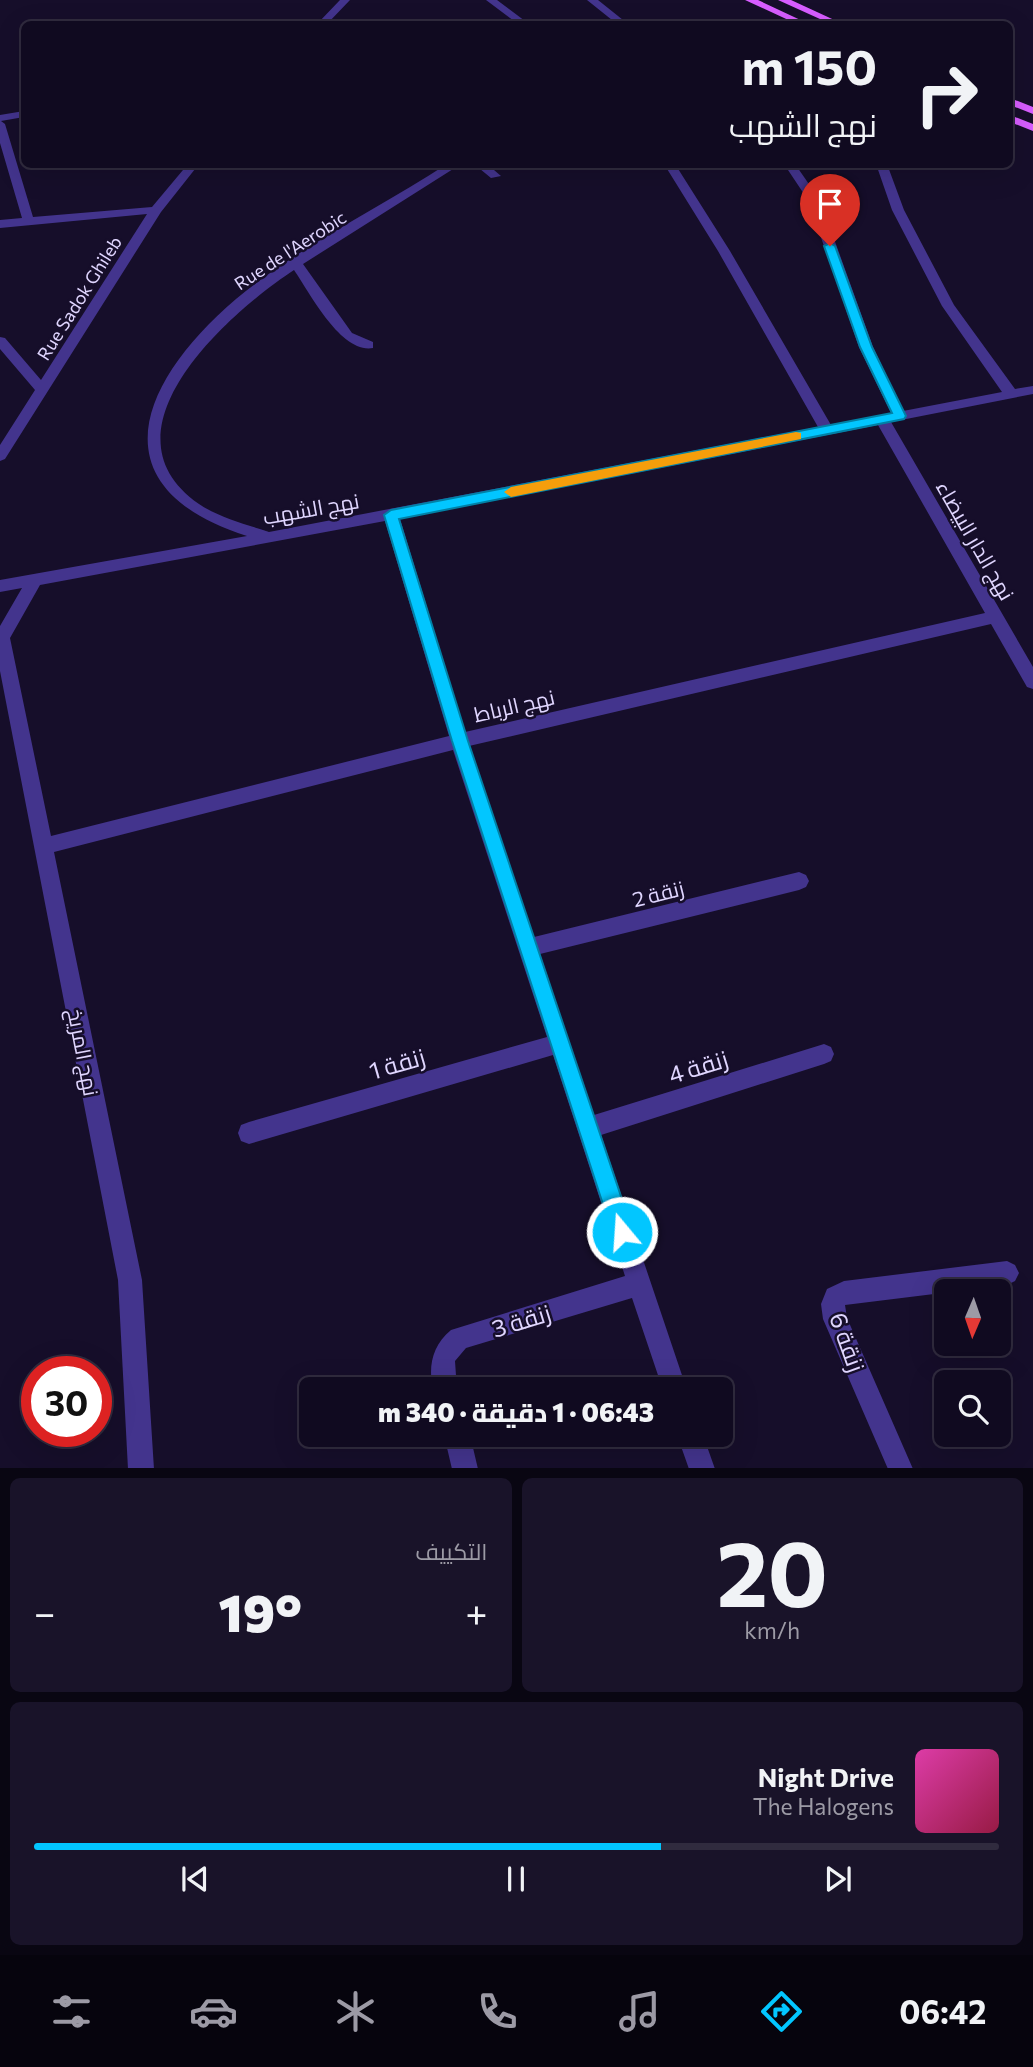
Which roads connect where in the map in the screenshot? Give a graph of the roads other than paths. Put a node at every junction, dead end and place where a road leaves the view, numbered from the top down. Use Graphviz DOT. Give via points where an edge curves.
graph roads {
  1 [pos="345,0"];
  2 [pos="491,0"];
  3 [pos="592,0"];
  4 [pos="750,0"];
  5 [pos="783,0"];
  6 [pos="326,21"];
  7 [pos="520,21"];
  8 [pos="619,21"];
  9 [pos="797,21"];
  10 [pos="831,21"];
  11 [pos="1013,102"];
  12 [pos="1033,111"];
  13 [pos="21,114"];
  14 [pos="0,118"];
  15 [pos="1013,119"];
  16 [pos="0,124"];
  17 [pos="1033,128"];
  18 [pos="191,168"];
  19 [pos="451,168"];
  20 [pos="484,168"];
  21 [pos="672,168"];
  22 [pos="792,168"];
  23 [pos="882,168"];
  24 [pos="495,176"];
  25 [pos="156,210"];
  26 [pos="28,220"];
  27 [pos="0,223"];
  28 [pos="297,265"];
  29 [pos="0,341"];
  30 [pos="368,345"];
  31 [pos="42,389"];
  32 [pos="1033,390"];
  33 [pos="1011,394"];
  34 [pos="899,416"];
  35 [pos="882,419"];
  36 [pos="827,430"];
  37 [pos="0,456"];
  38 [pos="391,515"];
  39 [pos="266,537"];
  40 [pos="34,581"];
  41 [pos="0,586"];
  42 [pos="996,617"];
  43 [pos="1,640"];
  44 [pos="1033,682"];
  45 [pos="460,741"];
  46 [pos="44,846"];
  47 [pos="799,881"];
  48 [pos="528,948"];
  49 [pos="559,1043"];
  50 [pos="824,1054"];
  51 [pos="587,1128"];
  52 [pos="249,1133"];
  53 [pos="1007,1273"];
  54 [pos="639,1284"];
  55 [pos="444,1377"];
  56 [pos="671,1377"];
  57 [pos="460,1447"];
  58 [pos="694,1447"];
  59 [pos="141,1468"];
  60 [pos="465,1468"];
  61 [pos="702,1468"];
  62 [pos="901,1468"];
  1 -- 6 [label="street"];
  2 -- 7 [label="street"];
  3 -- 8 [label="street"];
  4 -- 9 [label="main road"];
  5 -- 10 [label="main road"];
  11 -- 12 [label="main road"];
  13 -- 14 [label="street"];
  15 -- 17 [label="main road"];
  16 -- 26 [label="street"];
  18 -- 25 [label="street, Rue Sadok Ghileb"];
  19 -- 28 [label="street, Rue de l'Aerobic"];
  20 -- 24 [label="street"];
  21 -- 36 [label="street"];
  22 -- 34 [label="street" via="814,200 866,347"];
  23 -- 33 [label="street" via="898,210 948,306"];
  25 -- 26 [label="street"];
  25 -- 31 [label="street, Rue Sadok Ghileb"];
  26 -- 27 [label="street"];
  28 -- 30 [label="street" via="347,336"];
  28 -- 39 [label="street, Rue de l'Aerobic" via="256,290 200,346 173,381 154,431 155,453 167,481 188,503"];
  29 -- 31 [label="street"];
  31 -- 37 [label="street, Rue Sadok Ghileb"];
  32 -- 33 [label="street, نهج الشهب"];
  33 -- 34 [label="street, نهج الشهب"];
  34 -- 35 [label="street, نهج الشهب"];
  35 -- 36 [label="street, نهج الشهب"];
  35 -- 42 [label="street, نهج الدار البيضاء"];
  36 -- 38 [label="street, نهج الشهب"];
  38 -- 39 [label="street, نهج الشهب"];
  38 -- 45 [label="street"];
  39 -- 40 [label="street, نهج الشهب"];
  40 -- 41 [label="street, نهج الشهب"];
  40 -- 43 [label="street"];
  42 -- 44 [label="street, نهج الدار البيضاء"];
  42 -- 45 [label="street, نهج الرباط"];
  43 -- 46 [label="street, نهج المريخ"];
  45 -- 46 [label="street, نهج الرباط"];
  45 -- 48 [label="street"];
  46 -- 59 [label="street, نهج المريخ" via="130,1280"];
  47 -- 48 [label="street, زنقة 2"];
  48 -- 49 [label="street"];
  49 -- 51 [label="street"];
  49 -- 52 [label="street, زنقة 1"];
  50 -- 51 [label="street, زنقة 4"];
  51 -- 54 [label="street"];
  53 -- 62 [label="street, زنقة 6" via="835,1297 835,1320"];
  54 -- 55 [label="street, زنقة 3" via="459,1338 447,1347 442,1360"];
  54 -- 56 [label="street"];
  57 -- 60 [label="street"];
  58 -- 61 [label="street"];
}
